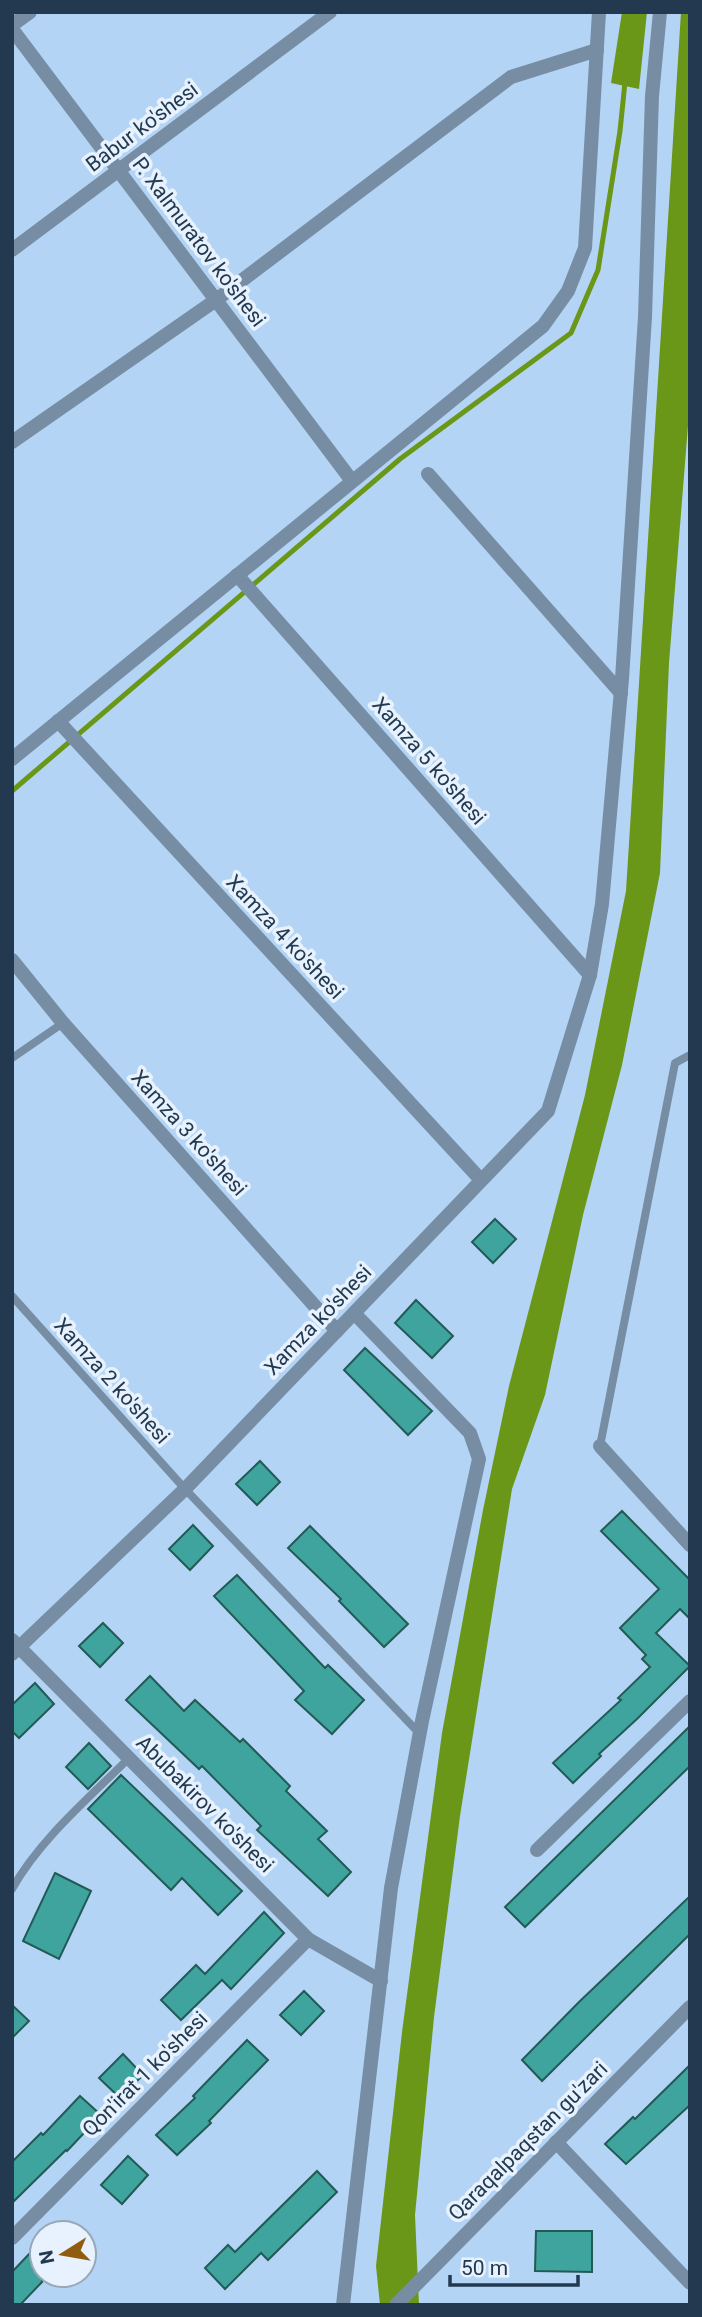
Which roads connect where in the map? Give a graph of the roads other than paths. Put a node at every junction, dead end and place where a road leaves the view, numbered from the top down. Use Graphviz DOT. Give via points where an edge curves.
graph roads {
  1 [pos="30,12"];
  2 [pos="330,12"];
  3 [pos="599,12"];
  4 [pos="660,12"];
  5 [pos="12,27"];
  6 [pos="597,50"];
  7 [pos="119,170"];
  8 [pos="12,250"];
  9 [pos="216,299"];
  10 [pos="12,442"];
  11 [pos="428,474"];
  12 [pos="352,481"];
  13 [pos="237,575"];
  14 [pos="621,693"];
  15 [pos="58,721"];
  16 [pos="12,759"];
  17 [pos="12,960"];
  18 [pos="590,975"];
  19 [pos="63,1023"];
  20 [pos="690,1055"];
  21 [pos="12,1058"];
  22 [pos="481,1180"];
  23 [pos="12,1296"];
  24 [pos="354,1313"];
  25 [pos="337,1331"];
  26 [pos="600,1446"];
  27 [pos="186,1489"];
  28 [pos="690,1545"];
  29 [pos="15,1647"];
  30 [pos="690,1701"];
  31 [pos="420,1734"];
  32 [pos="129,1758"];
  33 [pos="537,1850"];
  34 [pos="12,1889"];
  35 [pos="308,1938"];
  36 [pos="381,1981"];
  37 [pos="690,2007"];
  38 [pos="556,2142"];
  39 [pos="12,2238"];
  40 [pos="690,2283"];
  41 [pos="342,2305"];
  42 [pos="396,2305"];
  1 -- 5 [label="street"];
  2 -- 7 [label="street, Babur ko'shesi"];
  3 -- 6 [label="street"];
  4 -- 14 [label="street, Xamza ko'shesi"];
  5 -- 7 [label="street, P. Xalmuratov ko'shesi"];
  6 -- 9 [label="street" via="511,77"];
  6 -- 12 [label="street" via="585,248 568,291 543,326"];
  7 -- 8 [label="street, Babur ko'shesi"];
  7 -- 9 [label="street, P. Xalmuratov ko'shesi"];
  9 -- 10 [label="street"];
  9 -- 12 [label="street, P. Xalmuratov ko'shesi"];
  11 -- 14 [label="street"];
  12 -- 13 [label="street"];
  13 -- 15 [label="street"];
  13 -- 18 [label="street, Xamza 5 ko'shesi"];
  14 -- 18 [label="street, Xamza ko'shesi" via="602,904"];
  15 -- 16 [label="street"];
  15 -- 22 [label="street, Xamza 4 ko'shesi"];
  17 -- 19 [label="street, Xamza 3 ko'shesi"];
  18 -- 22 [label="street, Xamza ko'shesi" via="548,1111"];
  19 -- 21 [label="lane"];
  19 -- 25 [label="street, Xamza 3 ko'shesi"];
  20 -- 26 [label="lane" via="676,1063"];
  22 -- 24 [label="street, Xamza ko'shesi"];
  23 -- 27 [label="lane, Xamza 2 ko'shesi"];
  24 -- 25 [label="street, Xamza ko'shesi"];
  24 -- 31 [label="street" via="470,1433 479,1459"];
  25 -- 27 [label="street, Xamza ko'shesi"];
  26 -- 28 [label="street"];
  27 -- 29 [label="street, Xamza ko'shesi"];
  27 -- 31 [label="lane, Xamza 2 ko'shesi"];
  29 -- 32 [label="street, Abubakirov ko'shesi"];
  30 -- 33 [label="street"];
  31 -- 36 [label="street" via="391,1888"];
  32 -- 34 [label="lane" via="63,1824"];
  32 -- 35 [label="street, Abubakirov ko'shesi"];
  35 -- 36 [label="street, Abubakirov ko'shesi"];
  35 -- 39 [label="street, Qon'irat 1 ko'shesi"];
  36 -- 41 [label="street"];
  37 -- 38 [label="street, Qaraqalpaqstan gu'zari"];
  38 -- 40 [label="street"];
  38 -- 42 [label="street, Qaraqalpaqstan gu'zari"];
}
